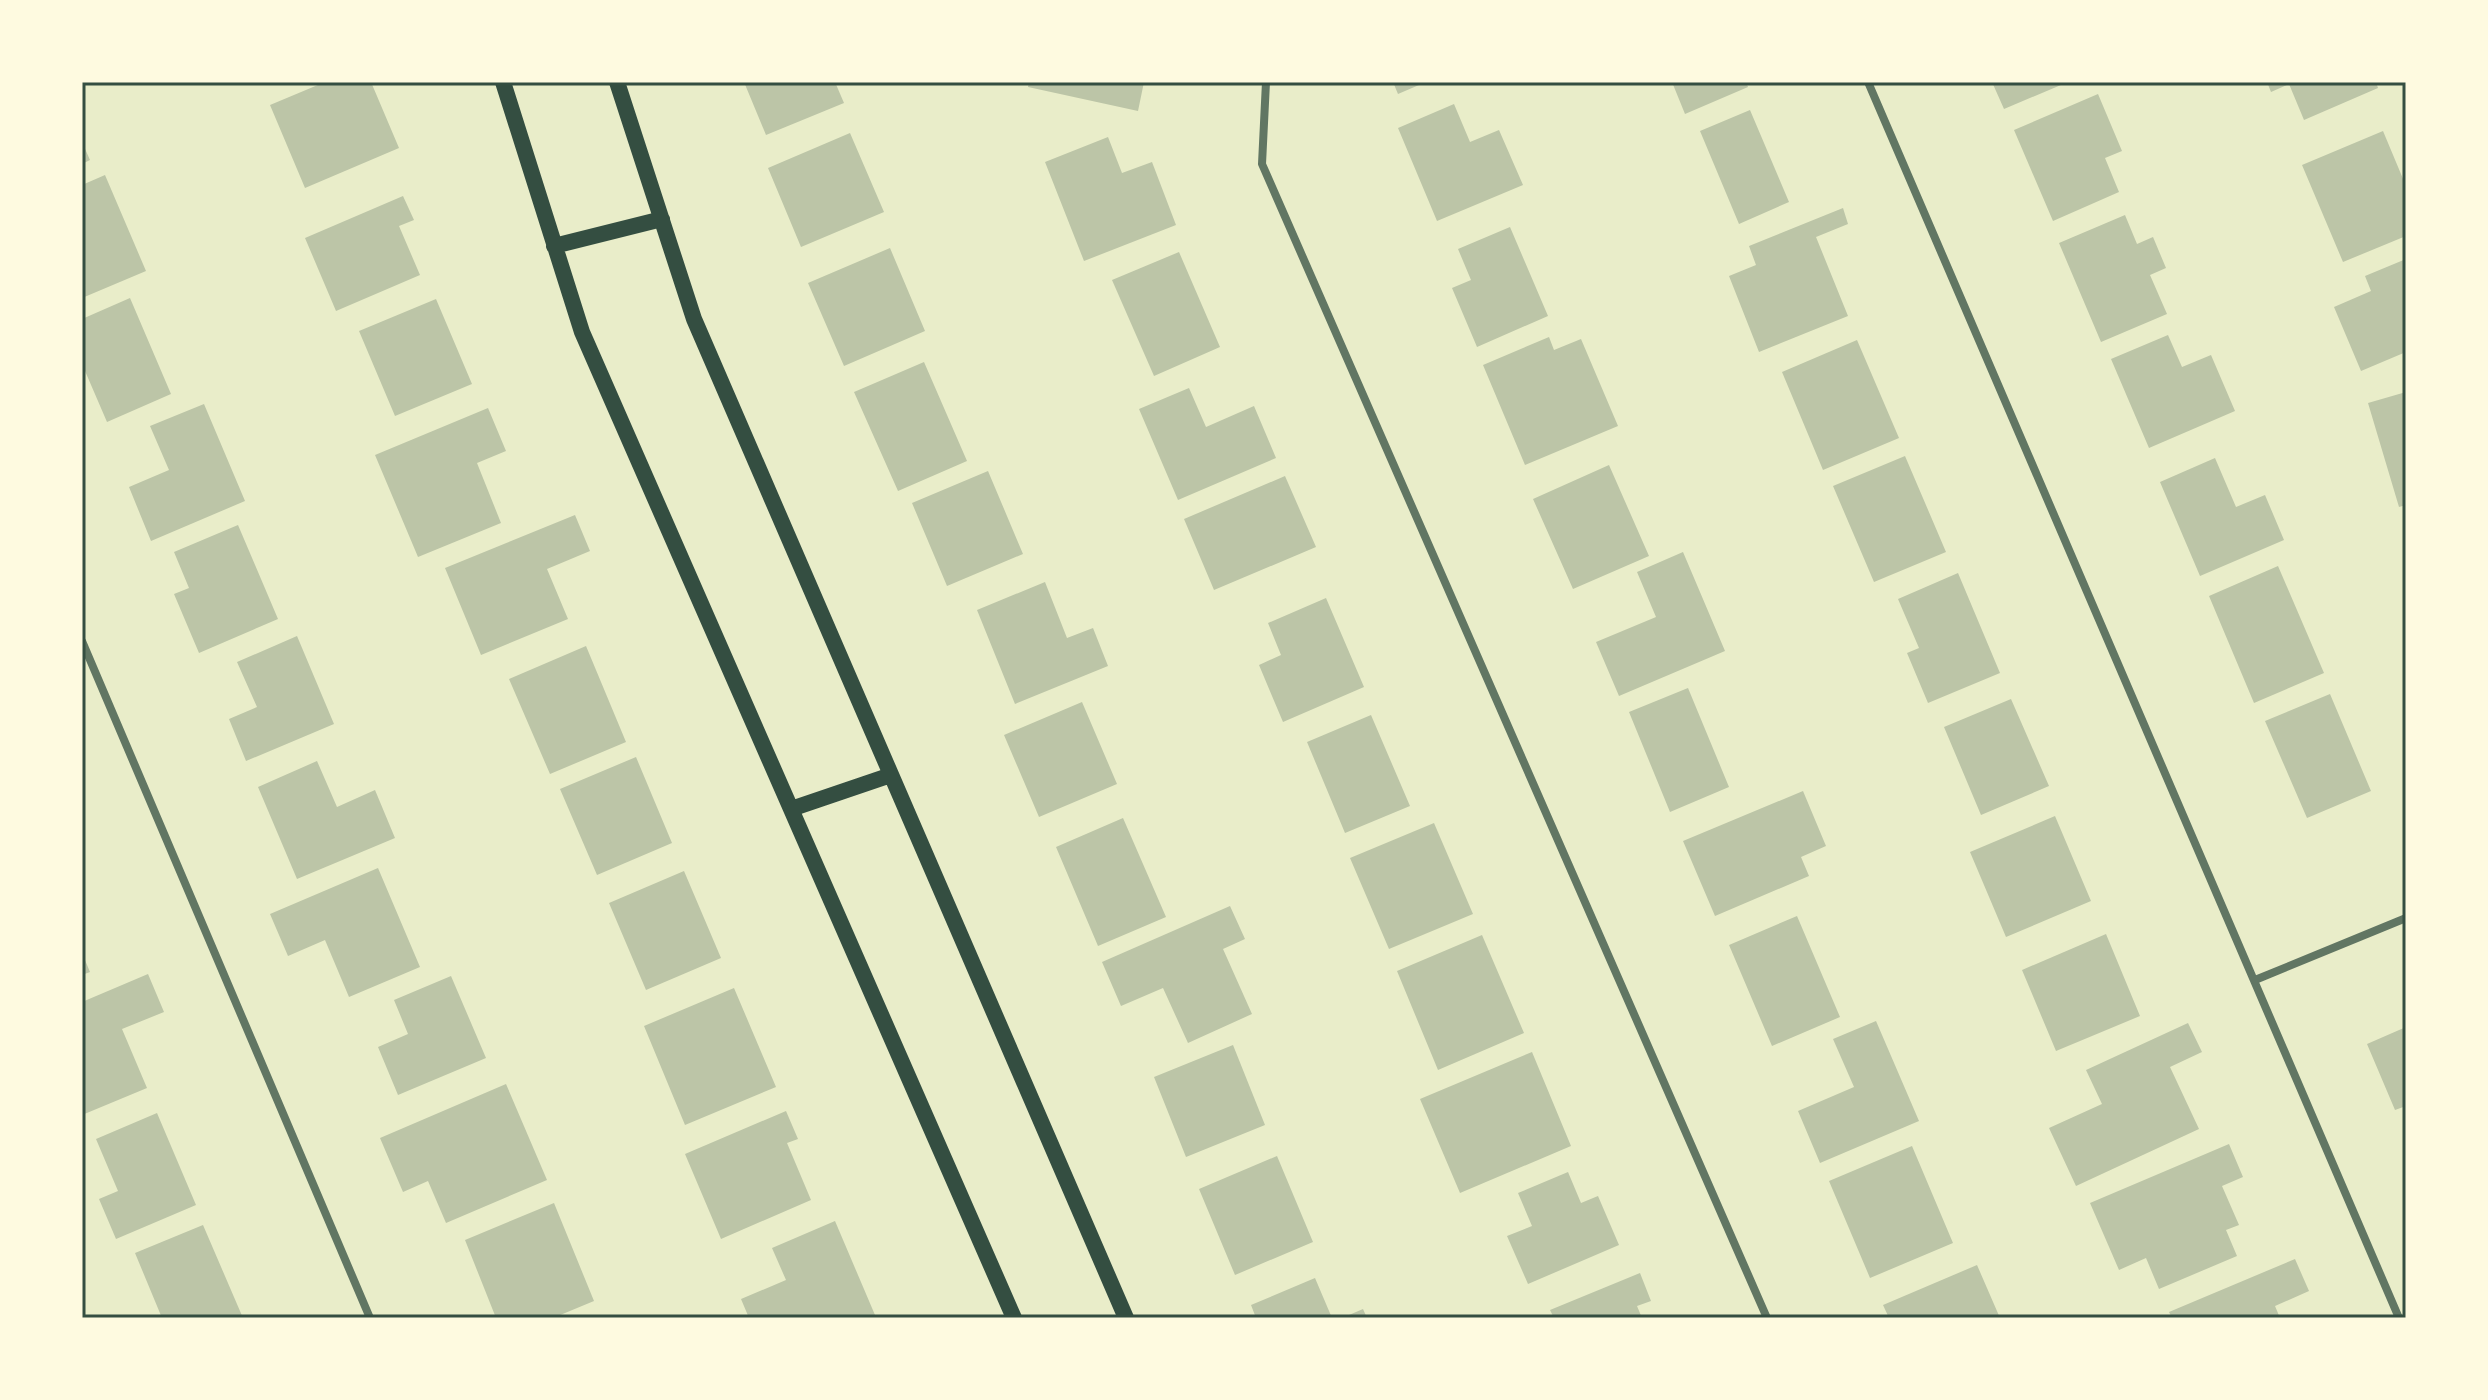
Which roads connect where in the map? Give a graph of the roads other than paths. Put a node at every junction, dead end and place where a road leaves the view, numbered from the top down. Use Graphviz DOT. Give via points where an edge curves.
graph roads {
  1 [pos="503,82"];
  2 [pos="617,82"];
  3 [pos="1266,82"];
  4 [pos="1868,82"];
  5 [pos="662,219"];
  6 [pos="554,246"];
  7 [pos="82,641"];
  8 [pos="891,775"];
  9 [pos="791,809"];
  10 [pos="2406,918"];
  11 [pos="2255,980"];
  12 [pos="370,1318"];
  13 [pos="1014,1318"];
  14 [pos="1126,1318"];
  15 [pos="1767,1318"];
  16 [pos="2399,1318"];
  1 -- 6 [label="main road"];
  2 -- 5 [label="main road"];
  3 -- 15 [label="street" via="1262,164"];
  4 -- 11 [label="street"];
  5 -- 6 [label="main road"];
  5 -- 8 [label="main road" via="694,319"];
  6 -- 9 [label="main road" via="582,332"];
  7 -- 12 [label="street"];
  8 -- 9 [label="main road"];
  8 -- 14 [label="main road"];
  9 -- 13 [label="main road"];
  10 -- 11 [label="street"];
  11 -- 16 [label="street"];
}
